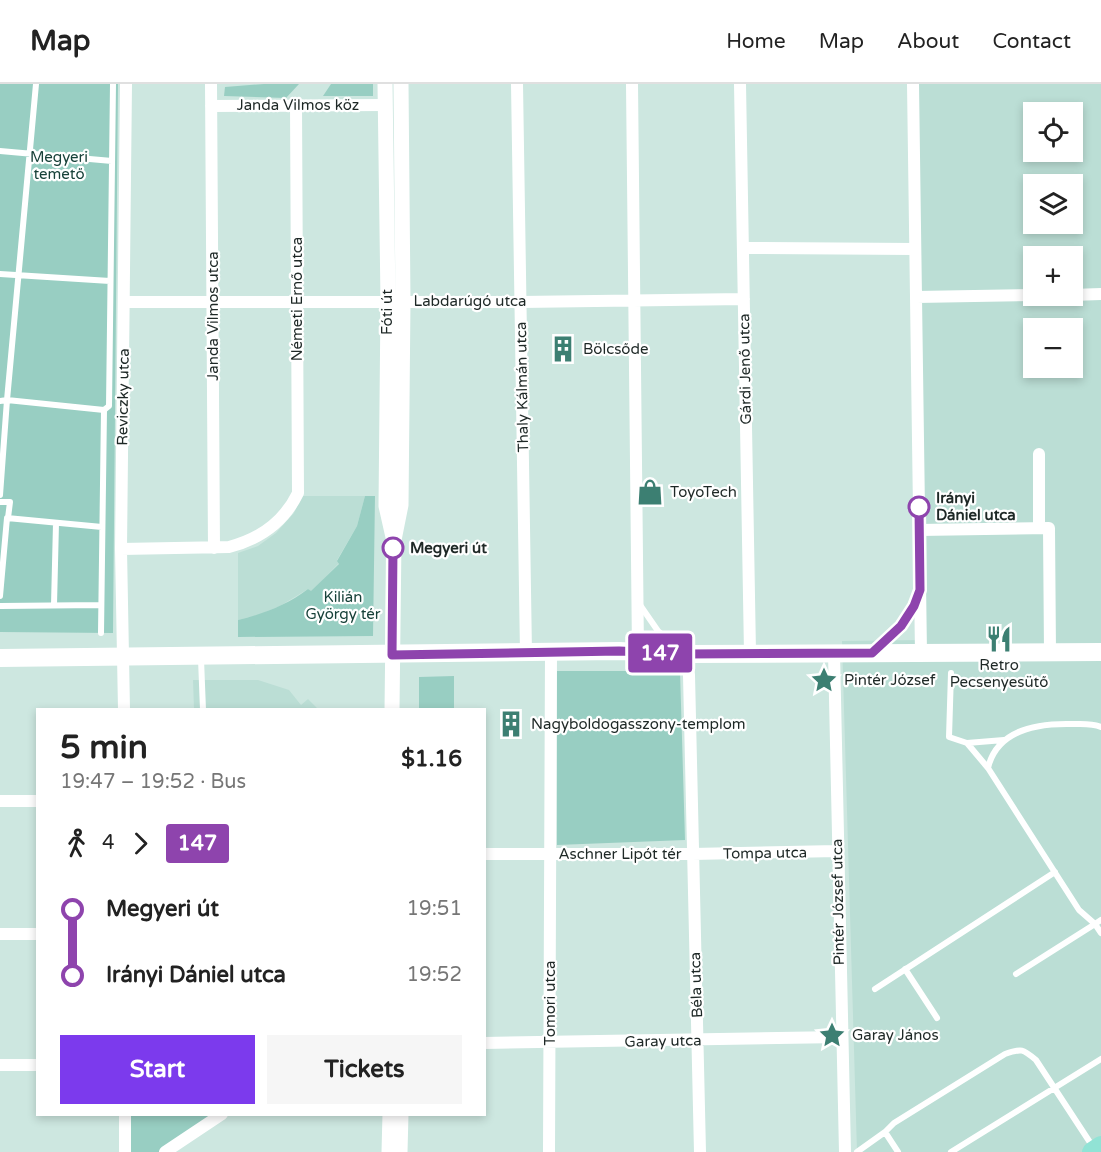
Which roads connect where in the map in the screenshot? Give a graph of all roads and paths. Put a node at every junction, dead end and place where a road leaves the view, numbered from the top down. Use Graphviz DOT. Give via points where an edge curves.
graph roads {
  1 [pos="36,84"];
  2 [pos="113,84"];
  3 [pos="126,84"];
  4 [pos="211,84"];
  5 [pos="385,84"];
  6 [pos="401,84"];
  7 [pos="517,84"];
  8 [pos="632,84"];
  9 [pos="740,84"];
  10 [pos="913,84"];
  11 [pos="296,105"];
  12 [pos="385,105"];
  13 [pos="211,106"];
  14 [pos="0,150"];
  15 [pos="31,153"];
  16 [pos="112,161"];
  17 [pos="744,248"];
  18 [pos="915,249"];
  19 [pos="0,274"];
  20 [pos="19,276"];
  21 [pos="110,281"];
  22 [pos="1101,294"];
  23 [pos="1023,295"];
  24 [pos="1083,295"];
  25 [pos="916,297"];
  26 [pos="744,299"];
  27 [pos="635,300"];
  28 [pos="395,301"];
  29 [pos="124,302"];
  30 [pos="213,302"];
  31 [pos="297,302"];
  32 [pos="521,302"];
  33 [pos="3,400"];
  34 [pos="104,410"];
  35 [pos="1039,454"];
  36 [pos="0,495"];
  37 [pos="0,502"];
  38 [pos="5,517"];
  39 [pos="56,523"];
  40 [pos="102,527"];
  41 [pos="1039,528"];
  42 [pos="919,530"];
  43 [pos="214,548"];
  44 [pos="121,549"];
  45 [pos="1,576"];
  46 [pos="920,590"];
  47 [pos="0,596"];
  48 [pos="639,602"];
  49 [pos="101,604"];
  50 [pos="54,605"];
  51 [pos="0,606"];
  52 [pos="101,633"];
  53 [pos="551,652"];
  54 [pos="638,652"];
  55 [pos="834,652"];
  56 [pos="921,652"];
  57 [pos="1101,652"];
  58 [pos="526,653"];
  59 [pos="872,653"];
  60 [pos="1050,653"];
  61 [pos="687,654"];
  62 [pos="750,654"];
  63 [pos="392,655"];
  64 [pos="201,657"];
  65 [pos="0,658"];
  66 [pos="121,658"];
  67 [pos="951,673"];
  68 [pos="124,708"];
  69 [pos="203,708"];
  70 [pos="392,708"];
  71 [pos="1101,727"];
  72 [pos="1004,740"];
  73 [pos="967,744"];
  74 [pos="988,768"];
  75 [pos="0,801"];
  76 [pos="36,801"];
  77 [pos="837,851"];
  78 [pos="486,854"];
  79 [pos="692,854"];
  80 [pos="550,855"];
  81 [pos="1055,872"];
  82 [pos="1098,922"];
  83 [pos="1101,933"];
  84 [pos="0,934"];
  85 [pos="36,934"];
  86 [pos="905,969"];
  87 [pos="1016,974"];
  88 [pos="875,989"];
  89 [pos="937,1018"];
  90 [pos="841,1037"];
  91 [pos="698,1041"];
  92 [pos="486,1043"];
  93 [pos="550,1043"];
  94 [pos="1101,1059"];
  95 [pos="0,1065"];
  96 [pos="36,1065"];
  97 [pos="1055,1088"];
  98 [pos="125,1116"];
  99 [pos="219,1116"];
  100 [pos="390,1116"];
  101 [pos="400,1116"];
  102 [pos="885,1132"];
  103 [pos="1096,1149"];
  104 [pos="125,1152"];
  105 [pos="165,1152"];
  106 [pos="389,1152"];
  107 [pos="400,1152"];
  108 [pos="549,1152"];
  109 [pos="700,1152"];
  110 [pos="845,1152"];
  111 [pos="857,1152"];
  112 [pos="898,1152"];
  113 [pos="951,1152"];
  1 -- 15 [label="lane"];
  2 -- 16 [label="lane"];
  3 -- 29 [label="street, Reviczky utca"];
  4 -- 13 [label="street, Janda Vilmos utca"];
  5 -- 12 [label="street, Fóti út"];
  6 -- 28 [label="street, Fóti út"];
  7 -- 32 [label="street, Thaly Kálmán utca"];
  8 -- 27 [label="street"];
  9 -- 17 [label="street, Gárdi Jenő utca"];
  10 -- 18 [label="street"];
  11 -- 12 [label="street, Janda Vilmos köz"];
  11 -- 13 [label="street, Janda Vilmos köz"];
  11 -- 31 [label="street, Németi Ernő utca"];
  12 -- 28 [label="street, Fóti út"];
  13 -- 30 [label="street, Janda Vilmos utca"];
  14 -- 15 [label="lane"];
  15 -- 16 [label="lane"];
  15 -- 20 [label="lane"];
  16 -- 21 [label="lane"];
  17 -- 18 [label="street"];
  17 -- 26 [label="street, Gárdi Jenő utca"];
  18 -- 25 [label="street"];
  19 -- 20 [label="lane"];
  20 -- 21 [label="lane"];
  20 -- 33 [label="lane"];
  21 -- 34 [label="lane" via="109,406"];
  22 -- 24 [label="street"];
  23 -- 25 [label="street"];
  25 -- 42 [label="street"];
  26 -- 27 [label="street, Labdarúgó utca"];
  26 -- 62 [label="street, Gárdi Jenő utca"];
  27 -- 32 [label="street, Labdarúgó utca"];
  27 -- 48 [label="street"];
  28 -- 31 [label="street, Labdarúgó utca"];
  28 -- 32 [label="street, Labdarúgó utca"];
  28 -- 63 [label="street, Fóti út" via="401,505 394,540"];
  29 -- 30 [label="street, Labdarúgó utca"];
  29 -- 44 [label="street, Reviczky utca"];
  30 -- 31 [label="street, Labdarúgó utca"];
  30 -- 43 [label="street, Janda Vilmos utca"];
  31 -- 43 [label="street, Németi Ernő utca" via="298,493 284,516 266,531 243,544"];
  32 -- 58 [label="street, Thaly Kálmán utca"];
  33 -- 34 [label="lane"];
  33 -- 36 [label="lane"];
  34 -- 40 [label="lane"];
  35 -- 41 [label="street"];
  37 -- 38 [label="lane" via="10,502"];
  38 -- 39 [label="lane"];
  38 -- 45 [label="lane"];
  39 -- 40 [label="lane"];
  39 -- 50 [label="lane"];
  40 -- 49 [label="lane"];
  41 -- 42 [label="street"];
  41 -- 60 [label="street" via="1049,528"];
  42 -- 46 [label="street"];
  43 -- 44 [label="street"];
  44 -- 66 [label="street, Reviczky utca"];
  45 -- 47 [label="lane"];
  46 -- 56 [label="street"];
  46 -- 59 [label="lane" via="901,626"];
  48 -- 54 [label="street"];
  48 -- 61 [label="lane" via="658,631"];
  49 -- 50 [label="lane"];
  49 -- 52 [label="lane"];
  50 -- 51 [label="lane"];
  53 -- 54 [label="main road"];
  53 -- 58 [label="main road"];
  53 -- 80 [label="street, Aschner Lipót tér"];
  54 -- 61 [label="main road"];
  55 -- 59 [label="main road"];
  55 -- 62 [label="main road"];
  55 -- 77 [label="street, Pintér József utca"];
  56 -- 59 [label="main road"];
  56 -- 60 [label="main road"];
  57 -- 60 [label="main road"];
  58 -- 63 [label="main road"];
  61 -- 62 [label="main road"];
  61 -- 79 [label="street, Aschner Lipót tér"];
  63 -- 64 [label="main road"];
  63 -- 70 [label="street, Fóti út"];
  64 -- 66 [label="main road"];
  64 -- 69 [label="lane"];
  65 -- 66 [label="main road"];
  66 -- 68 [label="street, Reviczky utca"];
  67 -- 73 [label="lane" via="949,737"];
  71 -- 72 [label="lane" via="1061,724 1023,729"];
  72 -- 73 [label="lane"];
  72 -- 74 [label="lane" via="991,756"];
  73 -- 74 [label="lane"];
  74 -- 81 [label="lane"];
  75 -- 76 [label="street"];
  77 -- 79 [label="street, Tompa utca"];
  77 -- 90 [label="street, Pintér József utca"];
  78 -- 80 [label="street"];
  79 -- 80 [label="street, Aschner Lipót tér"];
  79 -- 91 [label="street, Béla utca"];
  80 -- 93 [label="street, Tomori utca"];
  81 -- 82 [label="lane" via="1079,910"];
  81 -- 86 [label="lane"];
  82 -- 83 [label="lane"];
  82 -- 87 [label="lane"];
  84 -- 85 [label="street"];
  86 -- 88 [label="lane"];
  86 -- 89 [label="lane"];
  90 -- 91 [label="street, Garay utca"];
  90 -- 110 [label="street, Pintér József utca"];
  91 -- 93 [label="street, Garay utca"];
  91 -- 109 [label="street, Béla utca"];
  92 -- 93 [label="street, Garay utca"];
  93 -- 108 [label="street, Tomori utca"];
  94 -- 97 [label="lane"];
  95 -- 96 [label="street"];
  97 -- 102 [label="lane" via="1036,1060 1018,1049 924,1104"];
  97 -- 103 [label="lane"];
  97 -- 113 [label="lane"];
  98 -- 104 [label="street"];
  99 -- 105 [label="street"];
  100 -- 106 [label="street"];
  101 -- 107 [label="street"];
  102 -- 111 [label="lane"];
  102 -- 112 [label="lane"];
}
